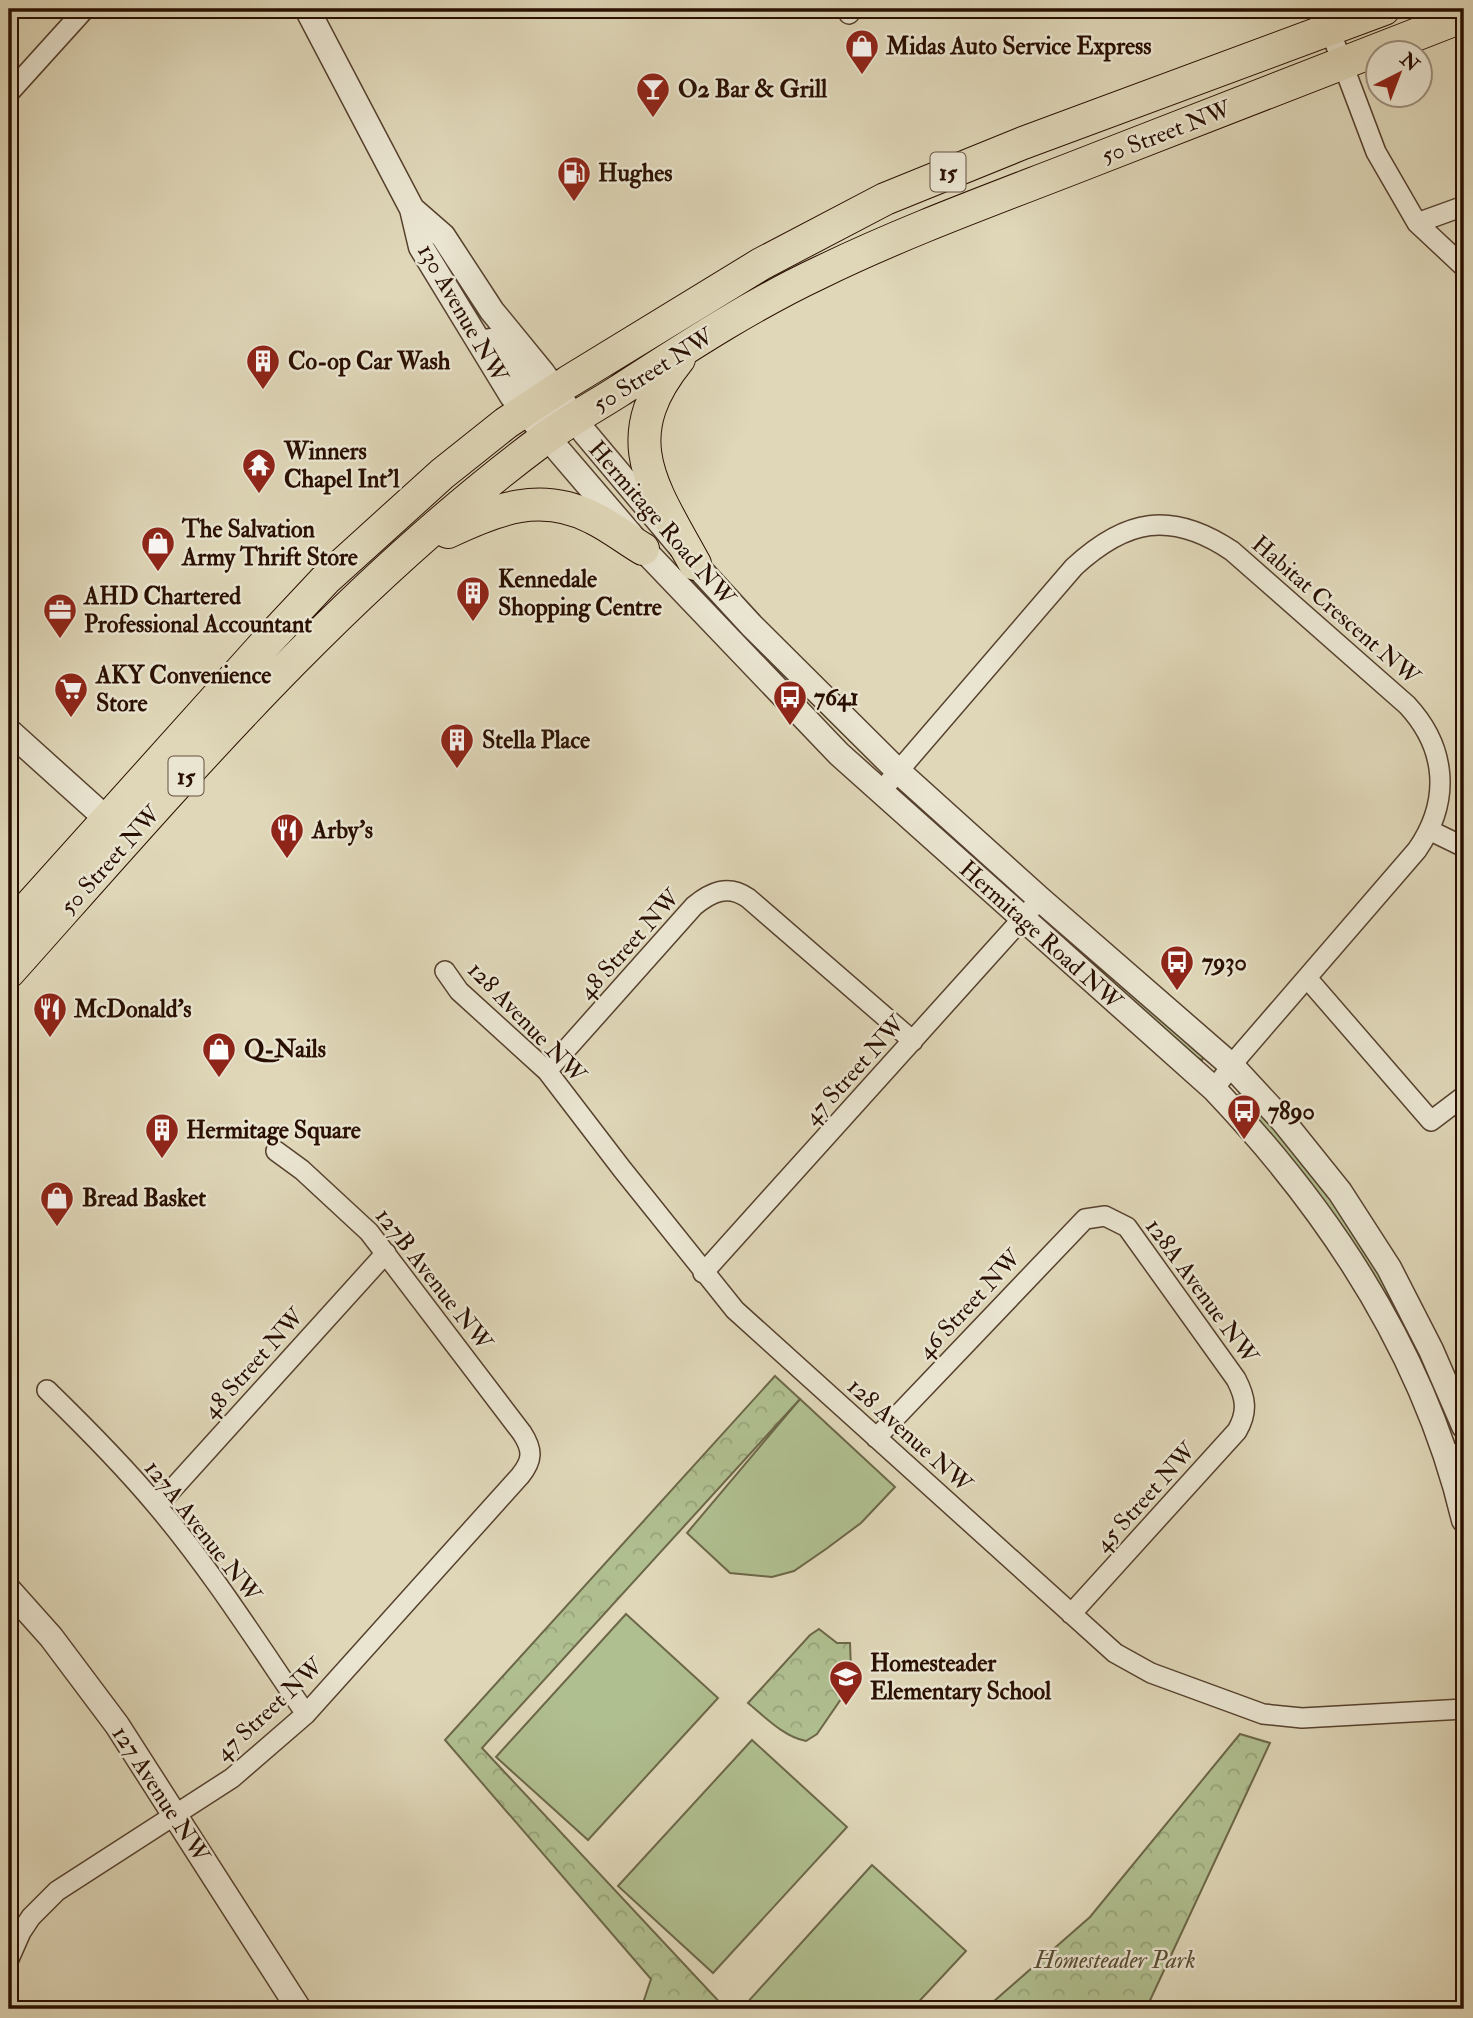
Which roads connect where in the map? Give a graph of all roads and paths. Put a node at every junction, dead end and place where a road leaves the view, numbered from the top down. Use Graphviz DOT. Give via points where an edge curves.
graph roads {
  1 [pos="85,9"];
  2 [pos="307,9"];
  3 [pos="1384,9"];
  4 [pos="1464,16"];
  5 [pos="1326,19"];
  6 [pos="1343,62"];
  7 [pos="9,93"];
  8 [pos="1464,206"];
  9 [pos="412,209"];
  10 [pos="1417,223"];
  11 [pos="1464,267"];
  12 [pos="692,344"];
  13 [pos="541,401"];
  14 [pos="574,419"];
  15 [pos="546,438"];
  16 [pos="643,549"];
  17 [pos="405,552"];
  18 [pos="695,564"];
  19 [pos="9,731"];
  20 [pos="898,771"];
  21 [pos="881,791"];
  22 [pos="118,829"];
  23 [pos="1429,830"];
  24 [pos="1464,847"];
  25 [pos="1040,900"];
  26 [pos="1023,918"];
  27 [pos="9,929"];
  28 [pos="445,971"];
  29 [pos="9,972"];
  30 [pos="1307,978"];
  31 [pos="913,1041"];
  32 [pos="1232,1066"];
  33 [pos="547,1071"];
  34 [pos="1214,1089"];
  35 [pos="1464,1096"];
  36 [pos="276,1151"];
  37 [pos="1105,1216"];
  38 [pos="386,1253"];
  39 [pos="704,1273"];
  40 [pos="47,1390"];
  41 [pos="1246,1406"];
  42 [pos="1464,1426"];
  43 [pos="876,1438"];
  44 [pos="1455,1454"];
  45 [pos="532,1456"];
  46 [pos="157,1506"];
  47 [pos="1464,1520"];
  48 [pos="9,1590"];
  49 [pos="1071,1614"];
  50 [pos="1464,1709"];
  51 [pos="306,1714"];
  52 [pos="175,1816"];
  53 [pos="9,1959"];
  54 [pos="299,2009"];
  1 -- 7 [label="street"];
  2 -- 9 [label="street, 130 Avenue NW"];
  3 -- 5 [label="main road, 50 Street NW / 15"];
  4 -- 6 [label="main road, 50 Street NW / 15"];
  5 -- 6 [label="street"];
  5 -- 13 [label="main road, 50 Street NW / 15" via="885,199 761,264"];
  6 -- 10 [label="street" via="1377,152"];
  6 -- 12 [label="main road, 50 Street NW / 15" via="866,252 805,280"];
  8 -- 10 [label="street"];
  9 -- 13 [label="street, 130 Avenue NW" via="443,236 492,311"];
  9 -- 13 [label="street, 130 Avenue NW" via="421,247 467,323 495,345"];
  10 -- 11 [label="street"];
  12 -- 14 [label="main road, 50 Street NW"];
  12 -- 18 [label="main road" via="654,396 644,443 652,485"];
  13 -- 14 [label="street, Hermitage Road NW"];
  13 -- 15 [label="street, Hermitage Road NW"];
  13 -- 22 [label="main road, 50 Street NW / 15" via="442,474 325,579 264,645"];
  14 -- 15 [label="main road, 50 Street NW"];
  14 -- 18 [label="street, Hermitage Road NW"];
  15 -- 16 [label="street, Hermitage Road NW"];
  15 -- 17 [label="main road, 50 Street NW"];
  16 -- 17 [label="main road" via="595,519 545,504 502,509"];
  16 -- 21 [label="street, Hermitage Road NW" via="797,712"];
  17 -- 22 [label="main road, 50 Street NW / 15"];
  18 -- 20 [label="street, Hermitage Road NW"];
  19 -- 22 [label="street"];
  20 -- 21 [label="street, Habitat Crescent NW"];
  20 -- 23 [label="street, Habitat Crescent NW" via="1092,551 1116,535 1160,524 1195,531 1231,551 1416,715 1432,741 1440,781 1440,799"];
  20 -- 25 [label="street, Hermitage Road NW"];
  21 -- 26 [label="street, Hermitage Road NW"];
  22 -- 27 [label="main road, 50 Street NW / 15"];
  22 -- 29 [label="main road, 50 Street NW / 15"];
  23 -- 24 [label="street"];
  23 -- 30 [label="street, Habitat Crescent NW"];
  25 -- 26 [label="street, 47 Street NW"];
  25 -- 32 [label="street, Hermitage Road NW"];
  26 -- 31 [label="street, 47 Street NW"];
  26 -- 34 [label="street, Hermitage Road NW"];
  28 -- 33 [label="street, 128 Avenue NW" via="455,986"];
  30 -- 32 [label="street, Habitat Crescent NW"];
  30 -- 35 [label="street" via="1431,1121"];
  31 -- 33 [label="street, 48 Street NW" via="748,898 724,890 694,906"];
  31 -- 39 [label="street, 47 Street NW"];
  32 -- 34 [label="street, Habitat Crescent NW"];
  32 -- 42 [label="street, Hermitage Road NW" via="1313,1156 1366,1229 1411,1308"];
  33 -- 39 [label="street, 128 Avenue NW"];
  34 -- 44 [label="street, Hermitage Road NW" via="1288,1171 1343,1248 1392,1329 1430,1414"];
  36 -- 38 [label="street, 127B Avenue NW" via="352,1214"];
  37 -- 41 [label="street, 128A Avenue NW" via="1135,1237 1236,1379"];
  37 -- 43 [label="street, 46 Street NW" via="1085,1219 1075,1228"];
  38 -- 45 [label="street, 127B Avenue NW" via="528,1441"];
  38 -- 46 [label="street, 48 Street NW"];
  39 -- 43 [label="street, 128 Avenue NW" via="736,1310"];
  40 -- 46 [label="street, 127A Avenue NW"];
  41 -- 49 [label="street, 45 Street NW" via="1237,1431"];
  43 -- 49 [label="street, 128 Avenue NW"];
  44 -- 47 [label="street, Hermitage Road NW"];
  45 -- 51 [label="street, 47 Street NW" via="520,1476"];
  46 -- 51 [label="street, 127A Avenue NW"];
  48 -- 52 [label="street, 127 Avenue NW" via="86,1681"];
  49 -- 50 [label="street, 128 Avenue NW" via="1132,1664 1263,1714 1302,1718"];
  51 -- 52 [label="street, 47 Street NW" via="247,1767"];
  52 -- 53 [label="street, 47 Street NW" via="57,1891 31,1917"];
  52 -- 54 [label="street, 127 Avenue NW"];
}
